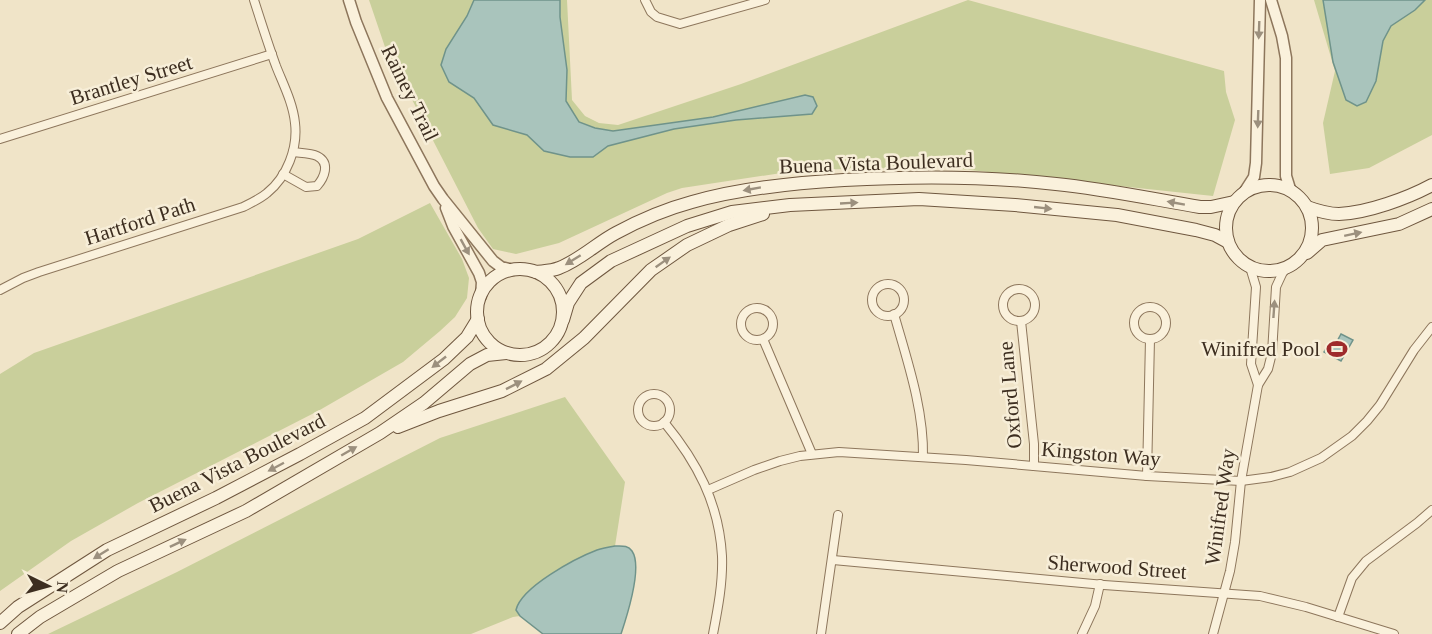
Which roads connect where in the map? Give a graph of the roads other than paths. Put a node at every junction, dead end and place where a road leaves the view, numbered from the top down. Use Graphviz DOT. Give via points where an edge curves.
graph roads {
  1 [pos="254,0"];
  2 [pos="349,0"];
  3 [pos="645,0"];
  4 [pos="764,0"];
  5 [pos="1260,0"];
  6 [pos="1271,0"];
  7 [pos="272,54"];
  8 [pos="0,139"];
  9 [pos="293,152"];
  10 [pos="283,174"];
  11 [pos="1432,185"];
  12 [pos="1290,189"];
  13 [pos="1245,191"];
  14 [pos="443,199"];
  15 [pos="1234,202"];
  16 [pos="790,205"];
  17 [pos="1307,207"];
  18 [pos="1432,209"];
  19 [pos="1228,242"];
  20 [pos="1301,257"];
  21 [pos="1250,267"];
  22 [pos="1286,268"];
  23 [pos="513,270"];
  24 [pos="536,272"];
  25 [pos="0,290"];
  26 [pos="481,296"];
  27 [pos="894,314"];
  28 [pos="478,319"];
  29 [pos="563,320"];
  30 [pos="1021,321"];
  31 [pos="1432,327"];
  32 [pos="763,339"];
  33 [pos="1150,339"];
  34 [pos="506,353"];
  35 [pos="1258,385"];
  36 [pos="664,422"];
  37 [pos="380,433"];
  38 [pos="812,454"];
  39 [pos="923,457"];
  40 [pos="1034,466"];
  41 [pos="1147,476"];
  42 [pos="1241,481"];
  43 [pos="708,490"];
  44 [pos="1432,510"];
  45 [pos="838,515"];
  46 [pos="833,561"];
  47 [pos="1100,584"];
  48 [pos="1225,593"];
  49 [pos="1338,617"];
  50 [pos="0,623"];
  51 [pos="18,634"];
  52 [pos="714,634"];
  53 [pos="821,634"];
  54 [pos="1083,634"];
  55 [pos="1213,634"];
  56 [pos="1394,634"];
  1 -- 7 [label="street, Hartford Path"];
  2 -- 14 [label="street, Rainey Trail" via="387,98"];
  3 -- 4 [label="street" via="657,17 680,24"];
  5 -- 13 [label="street, one-way" via="1256,163 1254,177"];
  6 -- 12 [label="street" via="1286,58 1286,176"];
  7 -- 8 [label="street, Brantley Street"];
  7 -- 9 [label="street, Hartford Path" via="295,123"];
  9 -- 10 [label="street, Hartford Path"];
  9 -- 10 [label="street" via="322,160 324,177 317,186 306,187"];
  10 -- 25 [label="street, Hartford Path" via="268,192 243,207 39,272"];
  11 -- 17 [label="main road" via="1372,208 1339,214"];
  12 -- 13 [label="main road" via="1267,184"];
  12 -- 17 [label="main road"];
  13 -- 15 [label="main road"];
  14 -- 23 [label="street, Rainey Trail" via="493,261"];
  14 -- 26 [label="street, Rainey Trail, one-way" via="479,273"];
  15 -- 19 [label="main road" via="1227,215"];
  15 -- 24 [label="main road, Buena Vista Boulevard, one-way" via="1200,207 1057,183 997,179 874,178 796,183 719,195 679,206 616,233 563,266"];
  16 -- 19 [label="main road, Buena Vista Boulevard, one-way" via="919,200 1015,205 1117,215 1196,230"];
  16 -- 29 [label="main road, Buena Vista Boulevard" via="732,212 687,226 611,261 580,283"];
  37 -- 16 [label="main road, one-way" via="502,391 546,369 584,338 651,270 687,245 729,225"];
  17 -- 20 [label="main road" via="1312,233"];
  20 -- 18 [label="main road, one-way" via="1322,240 1399,224"];
  19 -- 21 [label="main road, Buena Vista Boulevard" via="1240,261"];
  20 -- 22 [label="main road"];
  21 -- 22 [label="main road" via="1262,271"];
  21 -- 35 [label="street" via="1256,287 1251,364"];
  35 -- 22 [label="street, one-way" via="1268,369 1276,287"];
  23 -- 24 [label="main road"];
  23 -- 26 [label="main road" via="499,275"];
  24 -- 29 [label="main road" via="555,286"];
  26 -- 28 [label="main road"];
  27 -- 39 [label="street" via="918,406"];
  28 -- 34 [label="main road" via="492,345"];
  28 -- 50 [label="main road, Buena Vista Boulevard, one-way" via="467,337 444,359 365,418 216,498 107,550 18,607"];
  29 -- 34 [label="main road" via="557,334 542,349 520,356"];
  30 -- 40 [label="street, Oxford Lane"];
  31 -- 42 [label="street, Kingston Way" via="1380,405 1352,436 1305,466"];
  32 -- 38 [label="street"];
  33 -- 41 [label="street"];
  34 -- 37 [label="main road, Buena Vista Boulevard" via="487,355 470,364 424,404"];
  35 -- 42 [label="street, Winifred Way"];
  36 -- 43 [label="street" via="692,458"];
  51 -- 37 [label="main road, Buena Vista Boulevard, one-way" via="118,571 246,511"];
  38 -- 39 [label="street, Kingston Way"];
  38 -- 43 [label="street, Kingston Way" via="753,470"];
  39 -- 40 [label="street, Kingston Way"];
  40 -- 41 [label="street, Kingston Way"];
  41 -- 42 [label="street, Kingston Way"];
  42 -- 48 [label="street, Winifred Way"];
  43 -- 52 [label="street" via="722,557"];
  44 -- 49 [label="street" via="1366,561 1352,578"];
  45 -- 46 [label="street"];
  46 -- 47 [label="street, Sherwood Street"];
  46 -- 53 [label="street"];
  47 -- 48 [label="street, Sherwood Street"];
  47 -- 54 [label="street"];
  48 -- 49 [label="street, Sherwood Street" via="1271,598"];
  48 -- 55 [label="street, Winifred Way"];
  49 -- 56 [label="street, Sherwood Street"];
}
